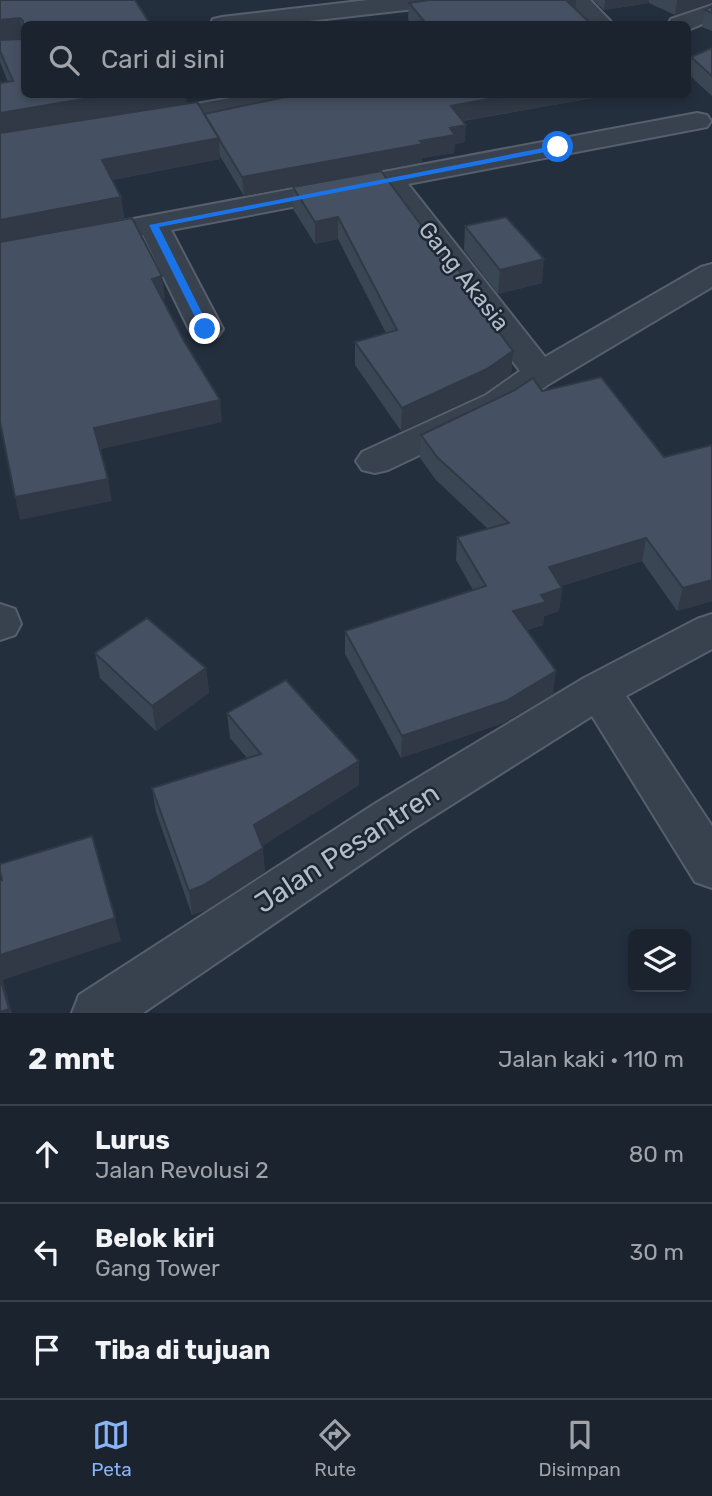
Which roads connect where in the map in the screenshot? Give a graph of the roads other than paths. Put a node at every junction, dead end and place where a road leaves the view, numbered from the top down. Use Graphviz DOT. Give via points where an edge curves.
graph roads {
  1 [pos="432,0"];
  2 [pos="576,0"];
  3 [pos="712,12"];
  4 [pos="248,21"];
  5 [pos="598,21"];
  6 [pos="688,21"];
  7 [pos="280,98"];
  8 [pos="675,98"];
  9 [pos="119,125"];
  10 [pos="708,130"];
  11 [pos="388,178"];
  12 [pos="153,225"];
  13 [pos="0,253"];
  14 [pos="712,274"];
  15 [pos="205,329"];
  16 [pos="541,375"];
  17 [pos="375,461"];
  18 [pos="712,630"];
  19 [pos="599,690"];
  20 [pos="712,867"];
  21 [pos="98,1013"];
  1 -- 4 [label="street"];
  2 -- 5 [label="street"];
  3 -- 6 [label="street"];
  7 -- 9 [label="street"];
  8 -- 10 [label="street"];
  10 -- 11 [label="street" via="558,147"];
  11 -- 12 [label="street"];
  11 -- 16 [label="street, Gang Akasia"];
  12 -- 13 [label="street"];
  12 -- 15 [label="street"];
  14 -- 16 [label="street"];
  16 -- 17 [label="street" via="499,403"];
  18 -- 19 [label="street, Jalan Pesantren"];
  19 -- 20 [label="street"];
  19 -- 21 [label="street, Jalan Pesantren" via="382,824"];
}
